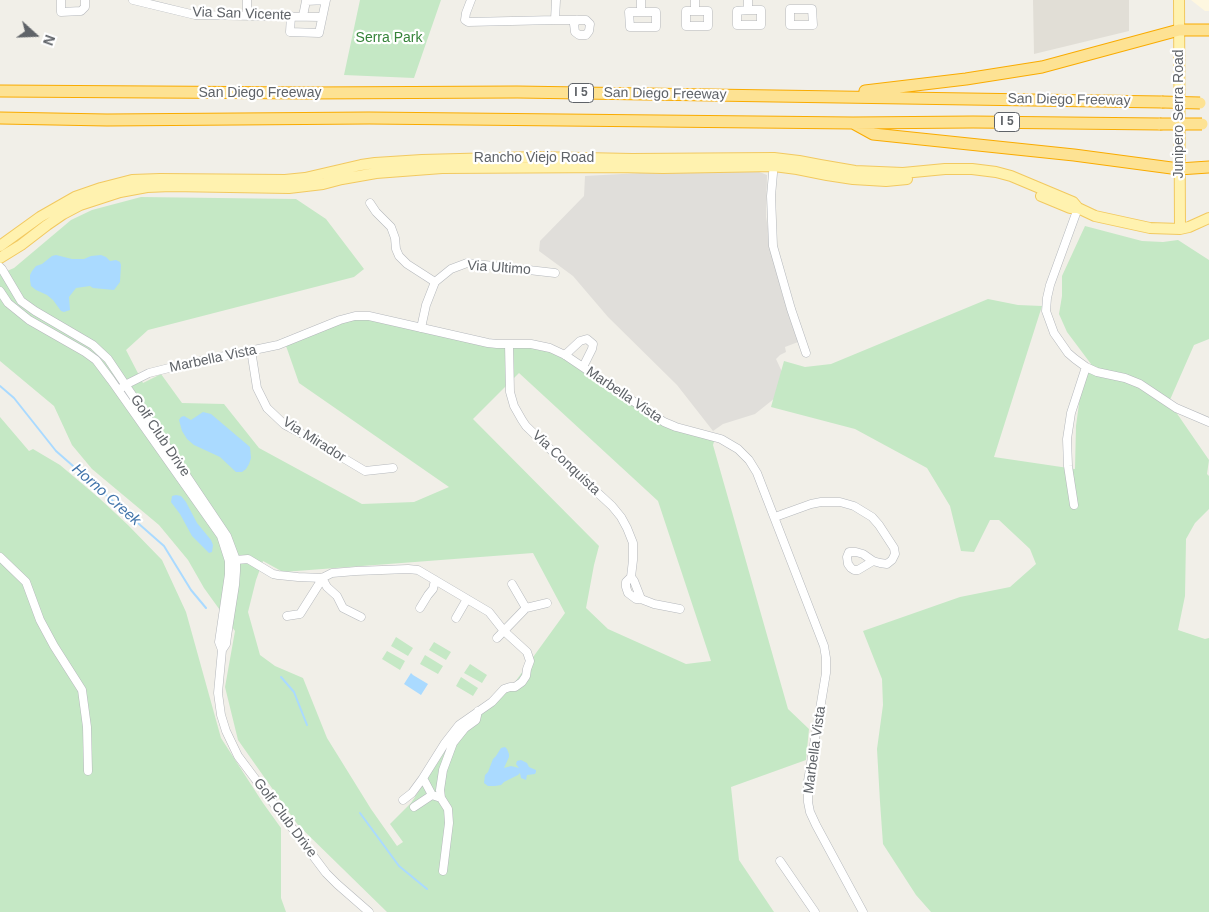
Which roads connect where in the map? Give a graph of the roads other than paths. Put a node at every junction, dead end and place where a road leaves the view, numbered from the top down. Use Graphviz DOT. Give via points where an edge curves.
graph roads {
  1 [pos="61,0"];
  2 [pos="85,0"];
  3 [pos="133,0"];
  4 [pos="247,0"];
  5 [pos="471,0"];
  6 [pos="556,0"];
  7 [pos="641,0"];
  8 [pos="695,0"];
  9 [pos="748,0"];
  10 [pos="801,0"];
  11 [pos="1179,0"];
  12 [pos="801,9"];
  13 [pos="748,10"];
  14 [pos="695,11"];
  15 [pos="641,12"];
  16 [pos="247,15"];
  17 [pos="291,16"];
  18 [pos="303,16"];
  19 [pos="322,17"];
  20 [pos="555,20"];
  21 [pos="578,20"];
  22 [pos="1179,30"];
  23 [pos="1209,30"];
  24 [pos="0,91"];
  25 [pos="820,96"];
  26 [pos="1205,102"];
  27 [pos="0,118"];
  28 [pos="853,123"];
  29 [pos="1206,124"];
  30 [pos="774,162"];
  31 [pos="1209,167"];
  32 [pos="1180,169"];
  33 [pos="370,203"];
  34 [pos="1078,208"];
  35 [pos="1209,218"];
  36 [pos="1180,229"];
  37 [pos="0,246"];
  38 [pos="0,258"];
  39 [pos="0,268"];
  40 [pos="555,273"];
  41 [pos="435,282"];
  42 [pos="0,291"];
  43 [pos="421,328"];
  44 [pos="509,344"];
  45 [pos="251,350"];
  46 [pos="806,353"];
  47 [pos="565,355"];
  48 [pos="583,367"];
  49 [pos="1086,367"];
  50 [pos="125,385"];
  51 [pos="118,390"];
  52 [pos="1209,422"];
  53 [pos="392,468"];
  54 [pos="1074,505"];
  55 [pos="775,517"];
  56 [pos="0,557"];
  57 [pos="232,560"];
  58 [pos="873,561"];
  59 [pos="322,578"];
  60 [pos="435,580"];
  61 [pos="512,584"];
  62 [pos="467,599"];
  63 [pos="548,602"];
  64 [pos="420,608"];
  65 [pos="526,608"];
  66 [pos="680,609"];
  67 [pos="287,616"];
  68 [pos="361,617"];
  69 [pos="456,618"];
  70 [pos="504,631"];
  71 [pos="496,638"];
  72 [pos="478,711"];
  73 [pos="88,771"];
  74 [pos="423,778"];
  75 [pos="432,795"];
  76 [pos="441,798"];
  77 [pos="403,800"];
  78 [pos="414,807"];
  79 [pos="780,861"];
  80 [pos="443,870"];
  81 [pos="369,912"];
  82 [pos="816,912"];
  83 [pos="863,912"];
  1 -- 2 [label="street" via="61,12 81,11"];
  3 -- 16 [label="street, Via San Vicente" via="195,15"];
  4 -- 16 [label="street"];
  5 -- 20 [label="street" via="465,20 468,22"];
  6 -- 20 [label="street"];
  7 -- 15 [label="street"];
  8 -- 14 [label="street"];
  9 -- 13 [label="street"];
  10 -- 12 [label="street"];
  11 -- 22 [label="main road, Junipero Serra Road"];
  12 -- 12 [label="street" via="790,10 790,25 812,24 812,9"];
  13 -- 13 [label="street" via="737,10 737,25 761,25 761,10"];
  16 -- 17 [label="street, Via San Vicente"];
  17 -- 18 [label="street, Via San Vicente"];
  17 -- 19 [label="street" via="290,32 318,33"];
  18 -- 19 [label="street, Via San Vicente"];
  18 -- 19 [label="street" via="306,0 326,0"];
  20 -- 21 [label="street"];
  22 -- 23 [label="highway"];
  22 -- 25 [label="highway" via="1042,67"];
  22 -- 32 [label="main road, Junipero Serra Road"];
  24 -- 25 [label="highway, San Diego Freeway / I 5"];
  25 -- 26 [label="highway, San Diego Freeway / I 5, bridge"];
  27 -- 28 [label="highway, San Diego Freeway / I 5"];
  28 -- 29 [label="highway, San Diego Freeway / I 5, bridge"];
  28 -- 32 [label="highway" via="873,134"];
  30 -- 34 [label="main road, Rancho Viejo Road" via="853,179 970,175 1009,183 1070,208"];
  30 -- 37 [label="main road, Rancho Viejo Road" via="535,157 422,160 361,165 285,180 132,180 75,197"];
  30 -- 38 [label="main road, Rancho Viejo Road" via="663,168 442,168 376,173 288,188 147,187 80,205"];
  30 -- 46 [label="street" via="771,196 773,246"];
  31 -- 32 [label="highway"];
  32 -- 36 [label="main road, Junipero Serra Road"];
  33 -- 41 [label="street" via="391,227 399,256"];
  34 -- 36 [label="main road, Rancho Viejo Road" via="1095,216 1134,225"];
  34 -- 49 [label="street" via="1050,285 1046,311 1054,333 1068,353"];
  35 -- 36 [label="main road, Rancho Viejo Road"];
  39 -- 50 [label="street, Golf Club Drive" via="21,301 93,345 108,359"];
  40 -- 41 [label="street, Via Ultimo" via="467,263 451,269"];
  41 -- 43 [label="street"];
  42 -- 51 [label="street, Golf Club Drive" via="29,320 96,360"];
  43 -- 44 [label="street, Marbella Vista" via="488,343"];
  43 -- 45 [label="street, Marbella Vista" via="355,316 285,342"];
  44 -- 47 [label="street, Marbella Vista" via="539,344"];
  44 -- 66 [label="street, Via Conquista" via="510,392 518,414 526,426 621,516 633,544 631,577 641,599"];
  45 -- 50 [label="street, Marbella Vista" via="154,372"];
  45 -- 53 [label="street, Via Mirador" via="257,388 267,408 285,425 365,471"];
  47 -- 48 [label="street, Marbella Vista"];
  47 -- 48 [label="street" via="587,339 593,344"];
  48 -- 55 [label="street, Marbella Vista" via="664,422 721,439 738,449 755,467"];
  49 -- 52 [label="street" via="1140,384 1176,408"];
  49 -- 54 [label="street" via="1071,413 1067,439"];
  50 -- 51 [label="street, Marbella Vista"];
  50 -- 57 [label="street, Golf Club Drive" via="227,536"];
  51 -- 57 [label="street, Golf Club Drive" via="221,536"];
  55 -- 58 [label="street" via="821,502 854,506 872,517 894,548 895,554 887,564"];
  55 -- 83 [label="street, Marbella Vista" via="825,653 826,673 808,789 809,807"];
  56 -- 73 [label="street" via="26,582 40,620 82,690"];
  57 -- 59 [label="street" via="248,559 278,575"];
  57 -- 81 [label="street, Golf Club Drive" via="219,642 222,650 218,693 226,731 238,756 326,873"];
  59 -- 60 [label="street" via="332,573 408,569 418,570"];
  59 -- 67 [label="street" via="300,614"];
  59 -- 68 [label="street" via="343,608"];
  60 -- 62 [label="street"];
  60 -- 64 [label="street"];
  61 -- 65 [label="street"];
  62 -- 69 [label="street"];
  62 -- 70 [label="street" via="491,613"];
  63 -- 65 [label="street"];
  65 -- 70 [label="street"];
  70 -- 71 [label="street"];
  70 -- 72 [label="street" via="529,656 526,676 516,687 504,689"];
  72 -- 74 [label="street" via="459,725"];
  72 -- 76 [label="street" via="476,720 453,743 443,770"];
  74 -- 75 [label="street"];
  74 -- 77 [label="street"];
  75 -- 76 [label="street"];
  75 -- 78 [label="street"];
  76 -- 80 [label="street" via="448,809 449,823"];
  79 -- 82 [label="street"];
}
